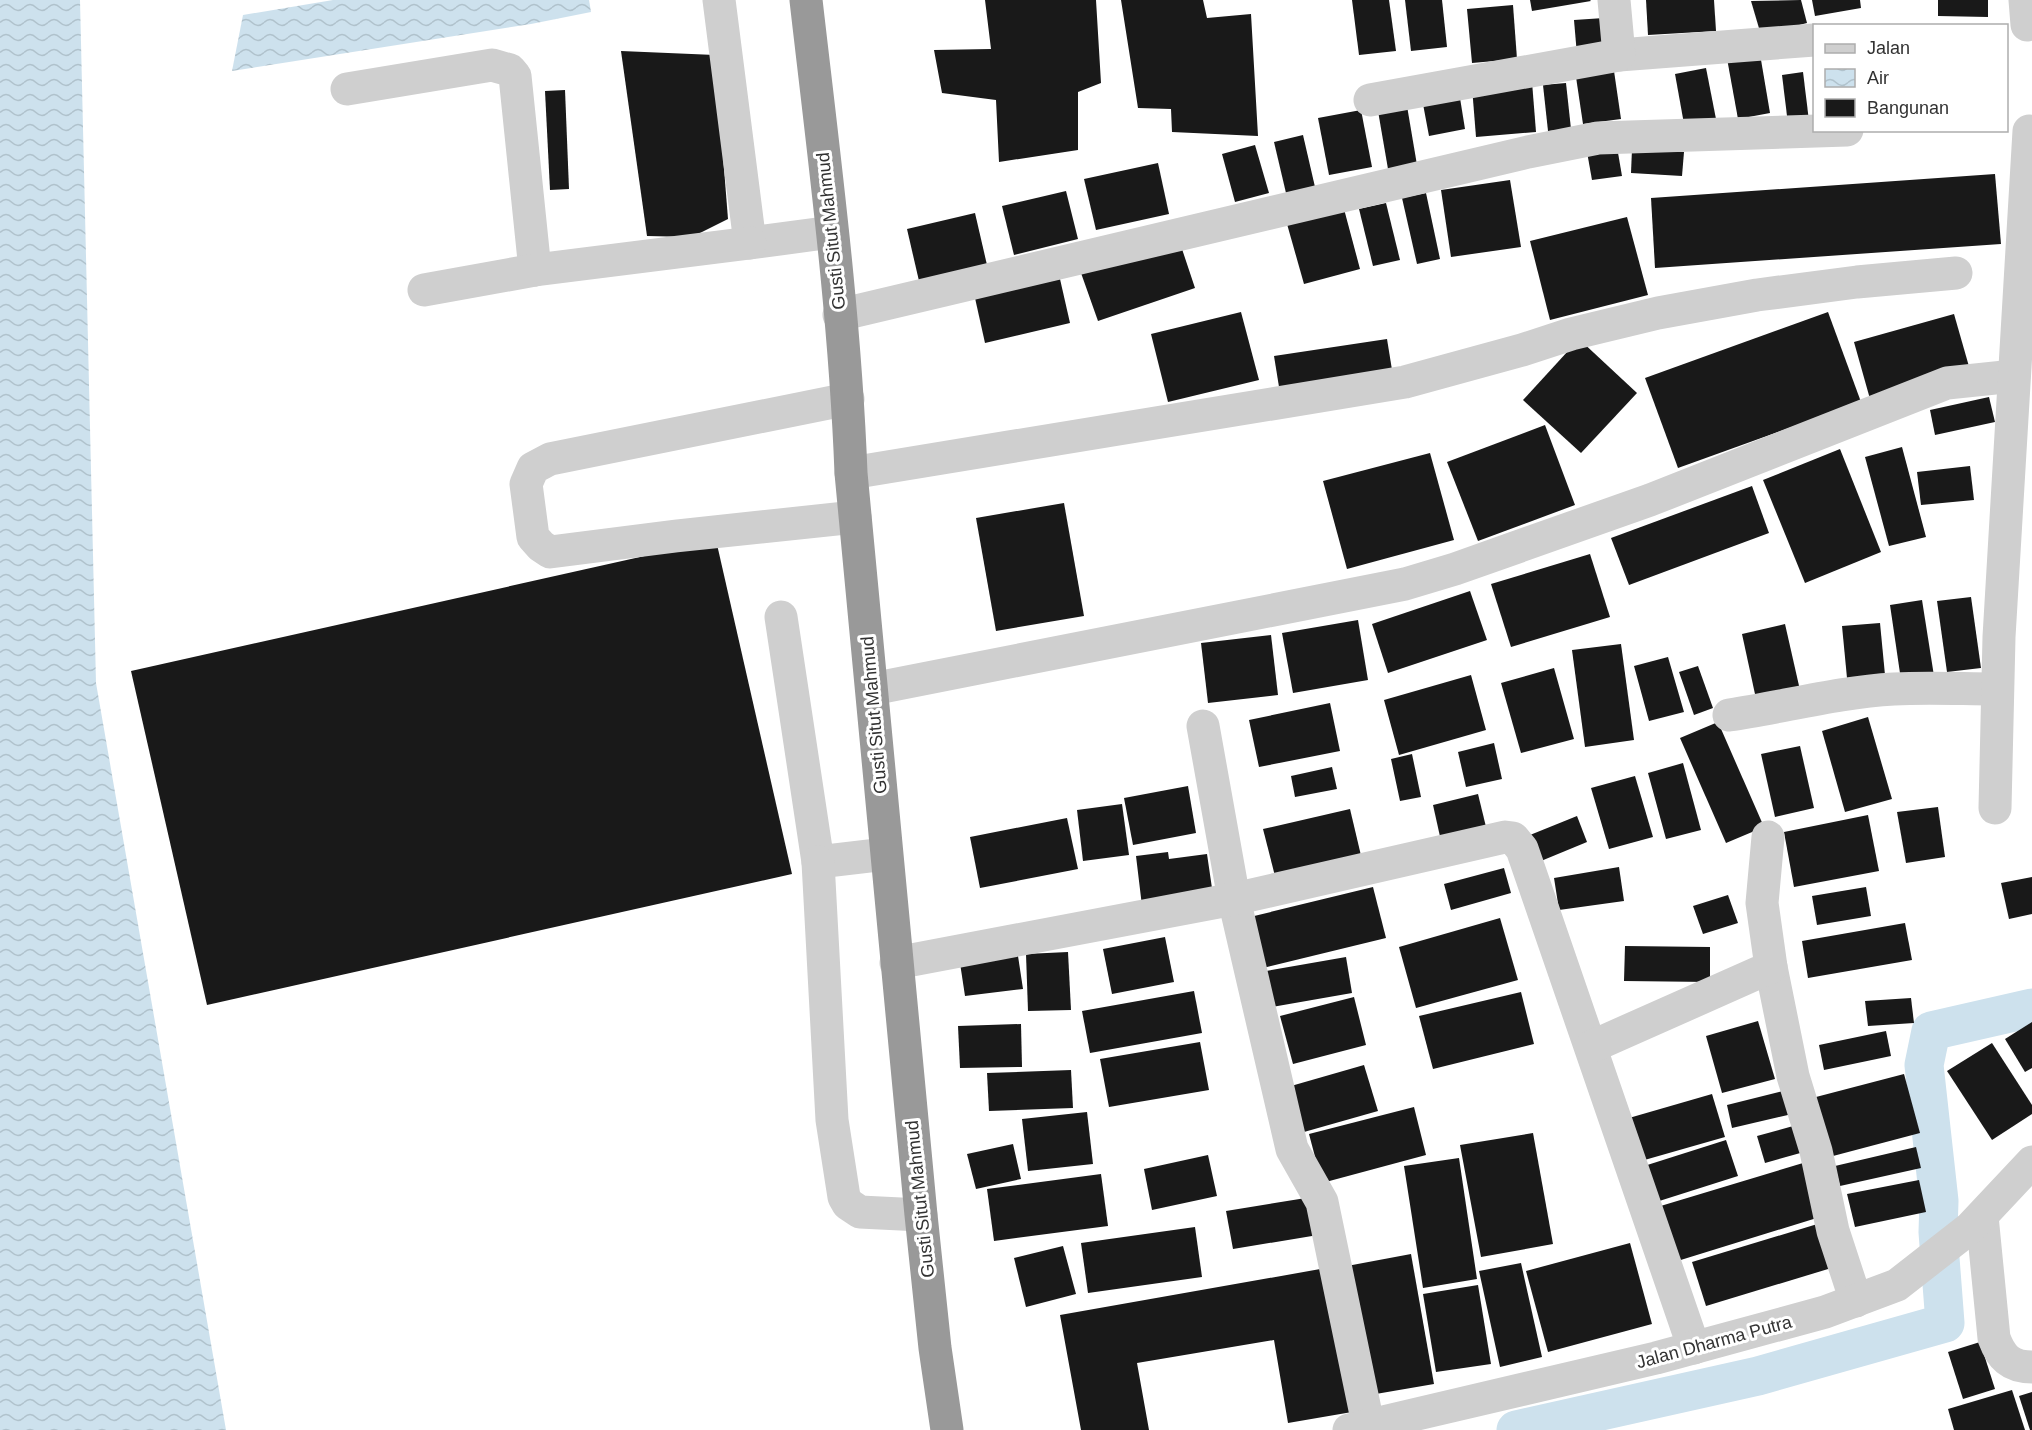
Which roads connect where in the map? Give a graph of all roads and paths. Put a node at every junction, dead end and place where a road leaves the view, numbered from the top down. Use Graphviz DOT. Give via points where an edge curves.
graph roads {
  1 [pos="719,0"];
  2 [pos="806,0"];
  3 [pos="1614,0"];
  4 [pos="1813,40"];
  5 [pos="1619,55"];
  6 [pos="347,88"];
  7 [pos="1370,100"];
  8 [pos="1813,131"];
  9 [pos="2022,131"];
  10 [pos="832,232"];
  11 [pos="750,243"];
  12 [pos="535,270"];
  13 [pos="1956,273"];
  14 [pos="424,290"];
  15 [pos="839,315"];
  16 [pos="2014,376"];
  17 [pos="848,399"];
  18 [pos="851,473"];
  19 [pos="855,517"];
  20 [pos="781,617"];
  21 [pos="872,689"];
  22 [pos="1996,690"];
  23 [pos="1729,714"];
  24 [pos="1203,726"];
  25 [pos="1995,808"];
  26 [pos="1768,837"];
  27 [pos="886,854"];
  28 [pos="818,862"];
  29 [pos="1234,899"];
  30 [pos="896,963"];
  31 [pos="1772,967"];
  32 [pos="1591,1047"];
  33 [pos="2032,1162"];
  34 [pos="921,1215"];
  35 [pos="1976,1222"];
  36 [pos="1856,1301"];
  37 [pos="1694,1348"];
  38 [pos="2032,1367"];
  39 [pos="1358,1427"];
  40 [pos="947,1430"];
  1 -- 11 [label="street"];
  2 -- 10 [label="highway, Gusti Situt Mahmud"];
  3 -- 5 [label="street"];
  4 -- 5 [label="street"];
  5 -- 7 [label="street"];
  6 -- 12 [label="street" via="492,65 510,70 515,76"];
  8 -- 15 [label="street" via="1598,138"];
  9 -- 16 [label="street"];
  10 -- 11 [label="street"];
  10 -- 15 [label="highway, Gusti Situt Mahmud"];
  11 -- 12 [label="street"];
  12 -- 14 [label="street"];
  13 -- 18 [label="street" via="1746,297 1571,334 1405,382"];
  15 -- 17 [label="highway, Gusti Situt Mahmud"];
  16 -- 21 [label="street" via="1947,383 1650,500 1405,584"];
  16 -- 22 [label="street"];
  17 -- 18 [label="highway, Gusti Situt Mahmud"];
  17 -- 19 [label="street" via="550,459 533,468 526,484 533,537 550,552"];
  18 -- 19 [label="highway, Gusti Situt Mahmud"];
  19 -- 21 [label="highway, Gusti Situt Mahmud"];
  20 -- 28 [label="street"];
  21 -- 27 [label="highway, Gusti Situt Mahmud"];
  22 -- 23 [label="street" via="1895,689"];
  22 -- 25 [label="street"];
  24 -- 29 [label="street"];
  26 -- 31 [label="street" via="1762,903"];
  27 -- 28 [label="street"];
  27 -- 30 [label="highway, Gusti Situt Mahmud"];
  28 -- 34 [label="street" via="832,1120 844,1197 860,1212"];
  29 -- 30 [label="street"];
  29 -- 32 [label="street" via="1513,838 1522,849"];
  29 -- 39 [label="street" via="1292,1149 1322,1202"];
  30 -- 34 [label="highway, Gusti Situt Mahmud"];
  31 -- 32 [label="street"];
  31 -- 36 [label="street" via="1793,1076 1816,1151 1833,1231"];
  32 -- 37 [label="street"];
  33 -- 35 [label="street, Jalan Dharma Putra"];
  34 -- 40 [label="highway, Gusti Situt Mahmud"];
  35 -- 36 [label="street, Jalan Dharma Putra" via="1897,1285"];
  35 -- 38 [label="street" via="1994,1338 2000,1354 2009,1361"];
  36 -- 37 [label="street, Jalan Dharma Putra"];
  37 -- 39 [label="street, Jalan Dharma Putra"];
}
